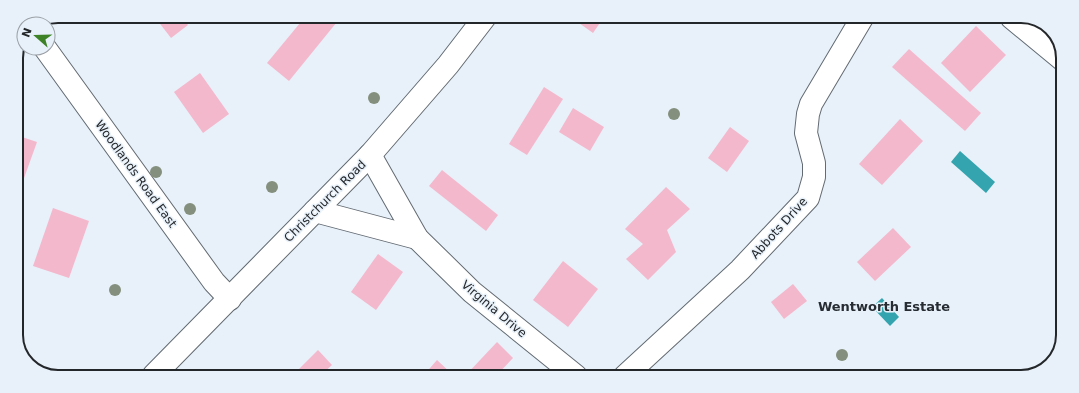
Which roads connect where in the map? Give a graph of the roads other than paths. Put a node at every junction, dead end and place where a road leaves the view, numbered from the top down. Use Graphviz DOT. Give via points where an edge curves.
graph roads {
  1 [pos="480,23"];
  2 [pos="859,23"];
  3 [pos="1018,23"];
  4 [pos="1056,54"];
  5 [pos="51,56"];
  6 [pos="370,155"];
  7 [pos="315,211"];
  8 [pos="417,238"];
  9 [pos="230,299"];
  10 [pos="159,370"];
  11 [pos="569,370"];
  12 [pos="632,370"];
  1 -- 6 [label="street, Christchurch Road" via="448,65"];
  2 -- 12 [label="street, Abbots Drive" via="811,104 808,114 806,133 814,163 814,177 808,198 740,270"];
  3 -- 4 [label="street"];
  5 -- 9 [label="street, Woodlands Road East" via="214,282"];
  6 -- 7 [label="street, Christchurch Road"];
  6 -- 8 [label="street, Virginia Drive"];
  7 -- 8 [label="street, Virginia Drive"];
  7 -- 9 [label="street, Christchurch Road"];
  8 -- 11 [label="street, Virginia Drive" via="472,292"];
  9 -- 10 [label="street, Christchurch Road"];
}
